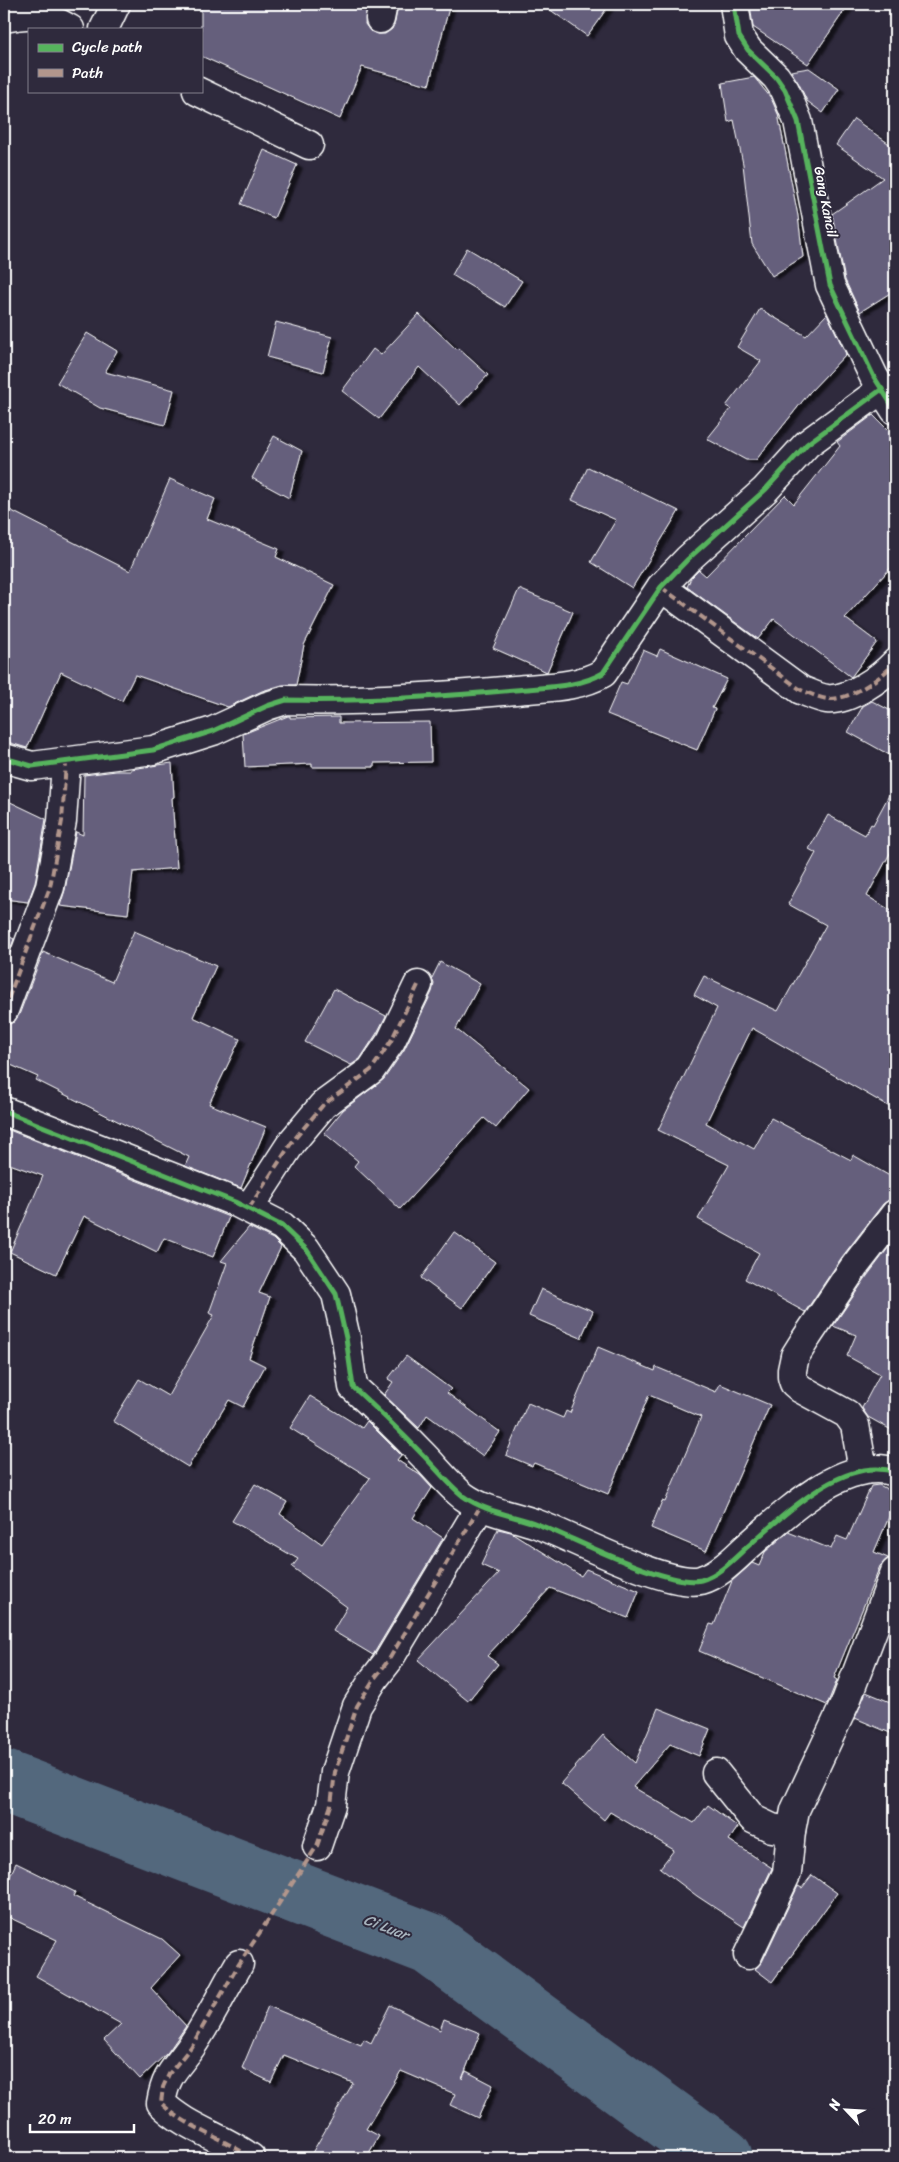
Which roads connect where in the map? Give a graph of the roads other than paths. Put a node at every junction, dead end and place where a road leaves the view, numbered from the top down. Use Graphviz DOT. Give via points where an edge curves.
graph roads {
  1 [pos="116,4"];
  2 [pos="734,4"];
  3 [pos="4,18"];
  4 [pos="68,28"];
  5 [pos="104,28"];
  6 [pos="199,92"];
  7 [pos="309,145"];
  8 [pos="888,400"];
  9 [pos="661,586"];
  10 [pos="895,663"];
  11 [pos="4,758"];
  12 [pos="66,763"];
  13 [pos="418,985"];
  14 [pos="4,1010"];
  15 [pos="4,1111"];
  16 [pos="249,1208"];
  17 [pos="895,1214"];
  18 [pos="863,1470"];
  19 [pos="895,1472"];
  20 [pos="480,1507"];
  21 [pos="895,1572"];
  22 [pos="716,1773"];
  23 [pos="791,1831"];
  24 [pos="316,1846"];
  25 [pos="748,1955"];
  26 [pos="239,1964"];
  27 [pos="251,2158"];
  1 -- 5 [label="street"];
  2 -- 8 [label="street, Gang Kancil" via="738,36 776,77 798,121 830,285"];
  3 -- 4 [label="street" via="45,15"];
  6 -- 7 [label="street"];
  8 -- 9 [label="street" via="807,444 765,490"];
  9 -- 10 [label="street" via="801,690 827,699 862,689"];
  9 -- 12 [label="street" via="604,673 587,681 424,699 286,700 213,731 153,750"];
  11 -- 12 [label="street" via="32,766"];
  12 -- 14 [label="street" via="62,821 50,887"];
  13 -- 16 [label="street" via="391,1041 370,1070 323,1105 292,1142"];
  15 -- 16 [label="street"];
  16 -- 20 [label="street" via="282,1226 306,1250 336,1294 353,1387 462,1495"];
  17 -- 18 [label="street" via="854,1267 805,1340 795,1356 792,1370 794,1382 801,1389 847,1414 855,1425"];
  18 -- 19 [label="street" via="882,1467"];
  18 -- 20 [label="street" via="846,1475 797,1504 718,1572 700,1580 685,1580 643,1569 537,1524"];
  20 -- 24 [label="street" via="388,1661 357,1706 335,1772 331,1805"];
  21 -- 23 [label="street" via="846,1701 795,1810"];
  22 -- 23 [label="street" via="753,1818 772,1828"];
  23 -- 25 [label="street" via="787,1873"];
  26 -- 27 [label="street" via="191,2047 169,2074 161,2103 173,2115"];
}
